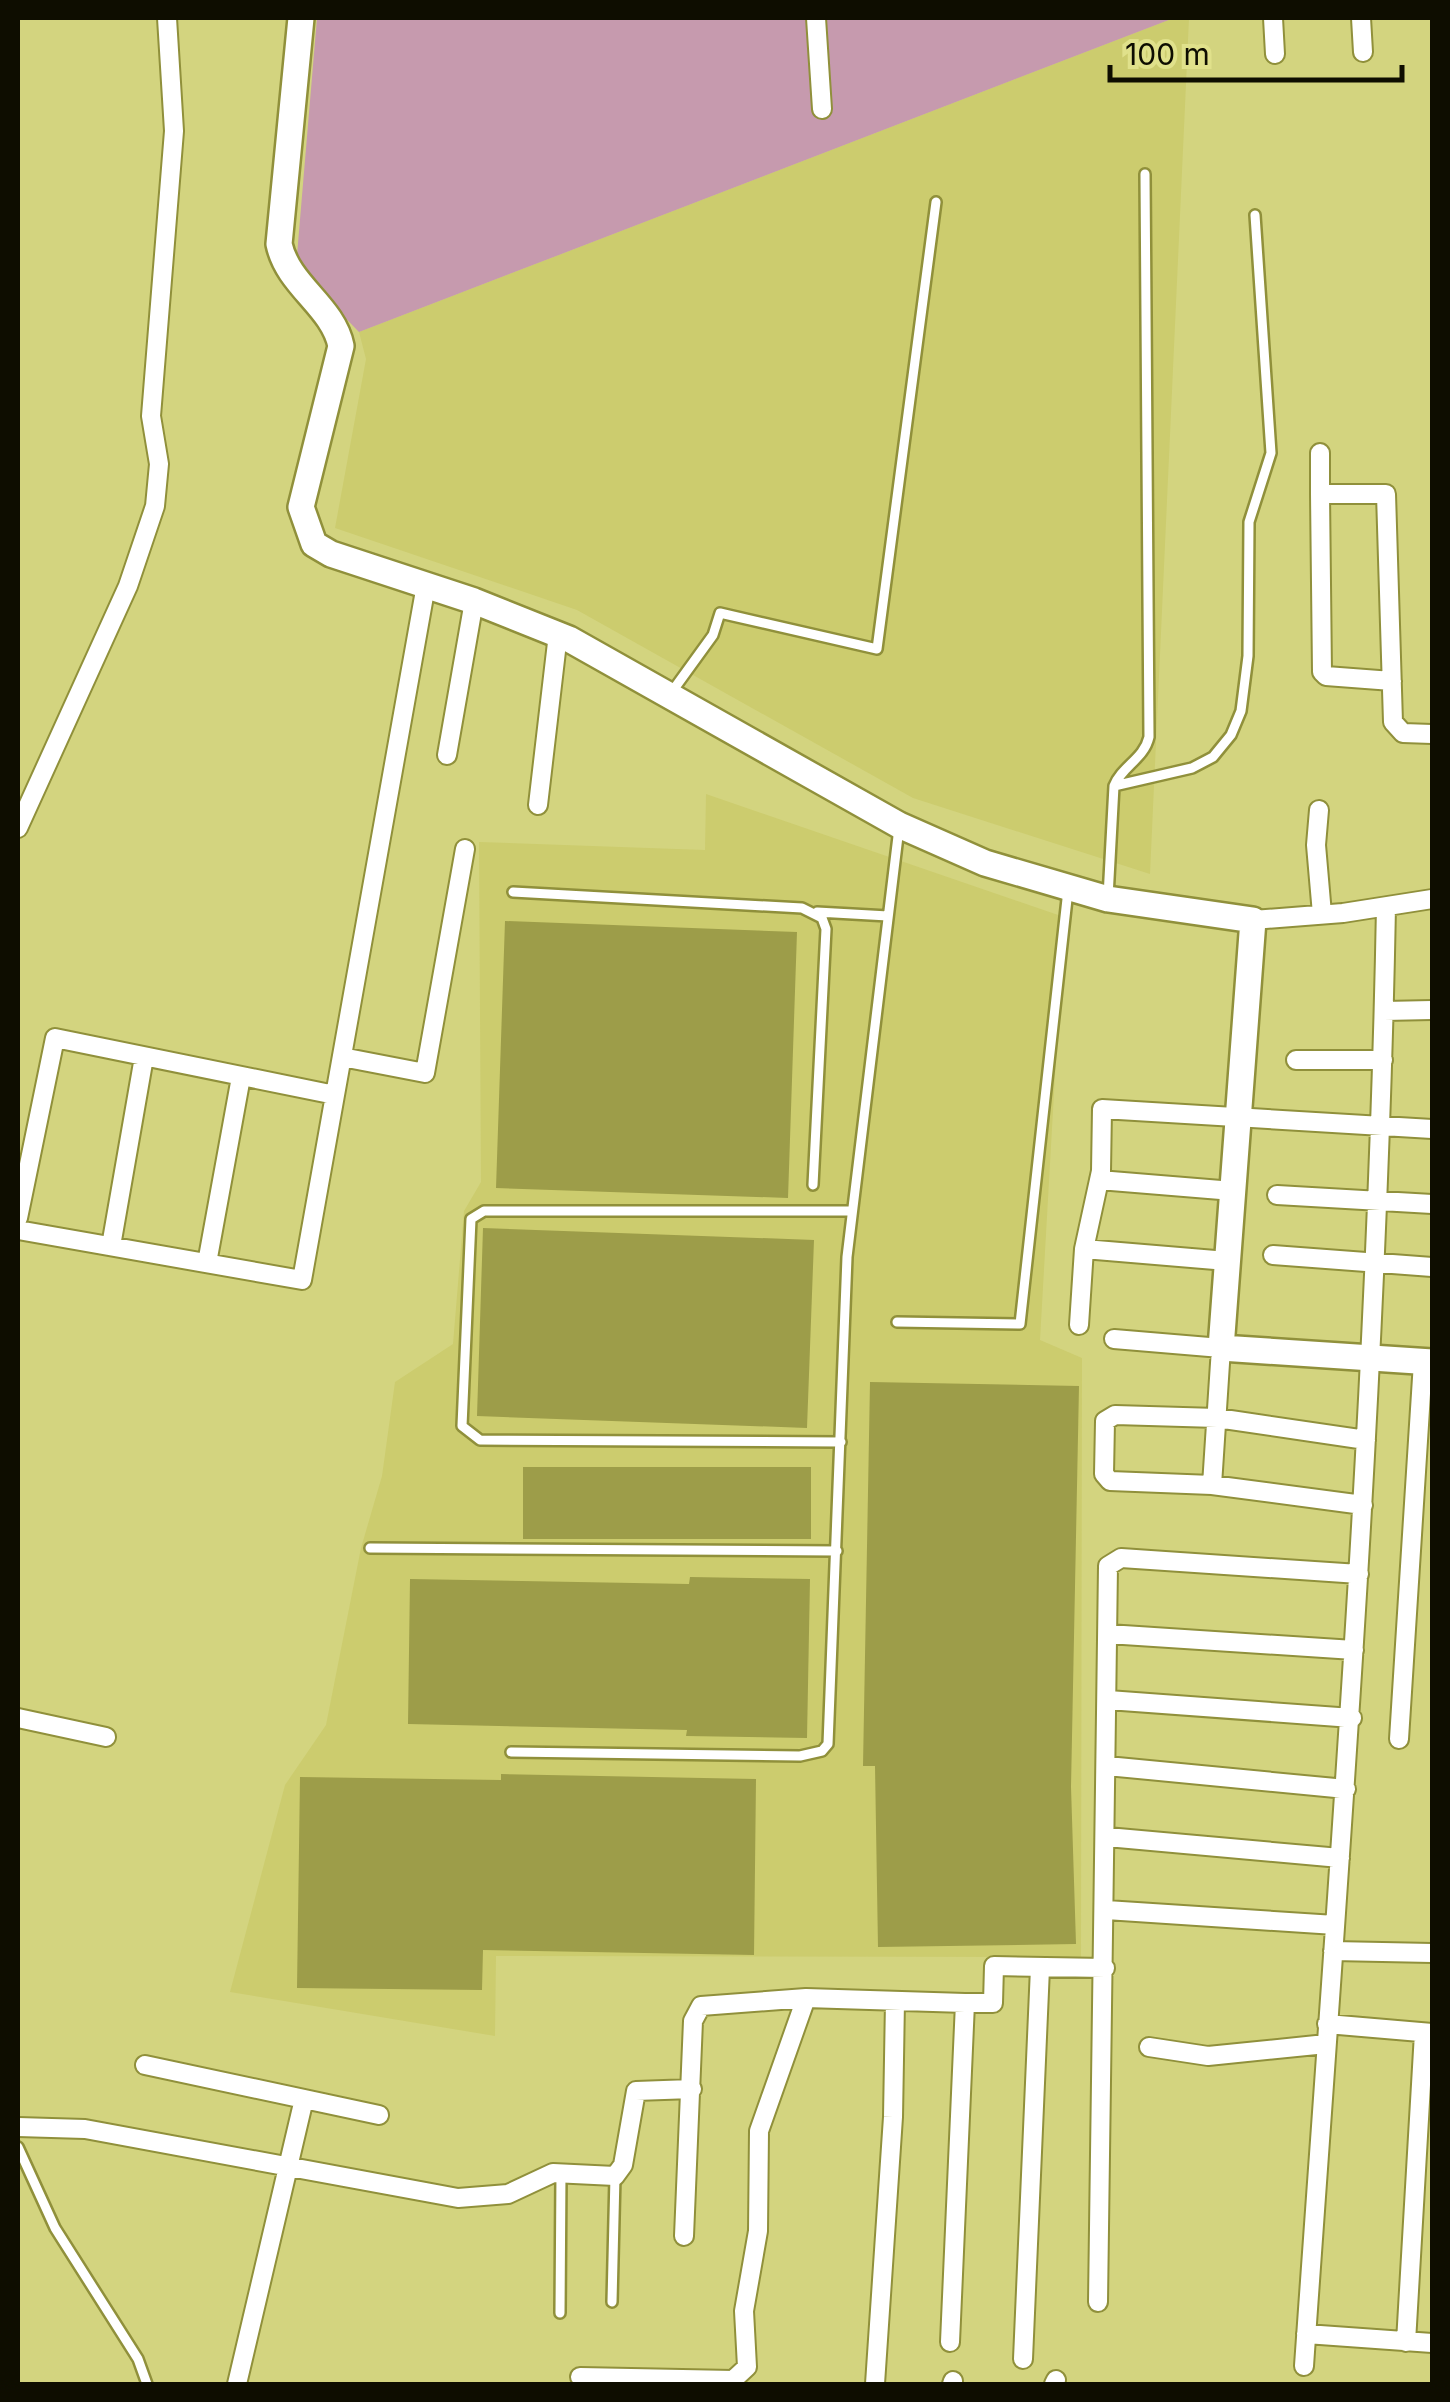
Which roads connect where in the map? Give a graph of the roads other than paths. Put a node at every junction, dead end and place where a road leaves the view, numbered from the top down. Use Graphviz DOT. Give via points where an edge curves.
graph roads {
  1 [pos="167,18"];
  2 [pos="302,18"];
  3 [pos="816,18"];
  4 [pos="1272,18"];
  5 [pos="1360,18"];
  6 [pos="1363,52"];
  7 [pos="1275,54"];
  8 [pos="822,108"];
  9 [pos="1145,174"];
  10 [pos="936,202"];
  11 [pos="1255,215"];
  12 [pos="1320,454"];
  13 [pos="1320,494"];
  14 [pos="426,585"];
  15 [pos="474,601"];
  16 [pos="558,634"];
  17 [pos="1392,681"];
  18 [pos="669,696"];
  19 [pos="1432,734"];
  20 [pos="446,755"];
  21 [pos="1114,786"];
  22 [pos="538,805"];
  23 [pos="1319,810"];
  24 [pos="899,825"];
  25 [pos="18,828"];
  26 [pos="465,848"];
  27 [pos="1068,887"];
  28 [pos="513,892"];
  29 [pos="1432,899"];
  30 [pos="1108,900"];
  31 [pos="1386,907"];
  32 [pos="814,912"];
  33 [pos="1322,914"];
  34 [pos="888,916"];
  35 [pos="1253,920"];
  36 [pos="1432,1010"];
  37 [pos="1384,1011"];
  38 [pos="144,1056"];
  39 [pos="342,1058"];
  40 [pos="1296,1060"];
  41 [pos="1383,1060"];
  42 [pos="241,1076"];
  43 [pos="335,1096"];
  44 [pos="1240,1114"];
  45 [pos="1382,1125"];
  46 [pos="1432,1129"];
  47 [pos="1099,1180"];
  48 [pos="812,1185"];
  49 [pos="1233,1191"];
  50 [pos="1277,1195"];
  51 [pos="1377,1202"];
  52 [pos="1432,1204"];
  53 [pos="851,1211"];
  54 [pos="18,1218"];
  55 [pos="18,1230"];
  56 [pos="111,1246"];
  57 [pos="1084,1249"];
  58 [pos="1274,1255"];
  59 [pos="1227,1261"];
  60 [pos="207,1263"];
  61 [pos="1374,1264"];
  62 [pos="1432,1267"];
  63 [pos="897,1322"];
  64 [pos="1078,1325"];
  65 [pos="1114,1339"];
  66 [pos="1221,1348"];
  67 [pos="1371,1357"];
  68 [pos="1428,1362"];
  69 [pos="1216,1418"];
  70 [pos="1366,1440"];
  71 [pos="840,1442"];
  72 [pos="1212,1485"];
  73 [pos="1363,1505"];
  74 [pos="370,1548"];
  75 [pos="837,1551"];
  76 [pos="1358,1574"];
  77 [pos="1108,1634"];
  78 [pos="1354,1650"];
  79 [pos="1108,1700"];
  80 [pos="18,1718"];
  81 [pos="1352,1718"];
  82 [pos="106,1736"];
  83 [pos="1398,1738"];
  84 [pos="511,1752"];
  85 [pos="1107,1766"];
  86 [pos="1346,1789"];
  87 [pos="1107,1837"];
  88 [pos="1340,1858"];
  89 [pos="1106,1910"];
  90 [pos="1335,1926"];
  91 [pos="1333,1951"];
  92 [pos="1432,1952"];
  93 [pos="1040,1968"];
  94 [pos="1105,1968"];
  95 [pos="806,1998"];
  96 [pos="895,2001"];
  97 [pos="965,2004"];
  98 [pos="1328,2024"];
  99 [pos="1428,2033"];
  100 [pos="1326,2044"];
  101 [pos="1149,2047"];
  102 [pos="145,2065"];
  103 [pos="692,2089"];
  104 [pos="304,2099"];
  105 [pos="380,2114"];
  106 [pos="18,2126"];
  107 [pos="18,2147"];
  108 [pos="288,2167"];
  109 [pos="561,2173"];
  110 [pos="615,2176"];
  111 [pos="684,2236"];
  112 [pos="612,2302"];
  113 [pos="1098,2302"];
  114 [pos="560,2313"];
  115 [pos="1306,2334"];
  116 [pos="950,2342"];
  117 [pos="1406,2342"];
  118 [pos="1432,2343"];
  119 [pos="1023,2360"];
  120 [pos="1304,2366"];
  121 [pos="580,2377"];
  122 [pos="611,2381"];
  123 [pos="147,2384"];
  124 [pos="237,2384"];
  125 [pos="875,2384"];
  1 -- 25 [label="street" via="174,130 151,416 159,464 156,506 128,586"];
  2 -- 14 [label="street" via="279,244 292,279 338,329 341,346 301,507 304,527 330,554"];
  3 -- 8 [label="street"];
  4 -- 7 [label="street"];
  5 -- 6 [label="street"];
  9 -- 21 [label="lane" via="1148,737 1142,755"];
  10 -- 18 [label="lane" via="877,649 720,612 712,635"];
  11 -- 21 [label="lane" via="1270,452 1249,522 1241,711 1213,756 1192,768"];
  12 -- 13 [label="street"];
  13 -- 17 [label="street" via="1322,672"];
  13 -- 17 [label="street" via="1386,494"];
  14 -- 15 [label="street"];
  14 -- 39 [label="street"];
  15 -- 16 [label="street"];
  15 -- 20 [label="street"];
  16 -- 18 [label="street"];
  16 -- 22 [label="street"];
  17 -- 19 [label="street" via="1396,728"];
  18 -- 24 [label="street"];
  21 -- 30 [label="lane"];
  23 -- 33 [label="street"];
  24 -- 27 [label="street" via="986,863"];
  24 -- 34 [label="lane"];
  26 -- 39 [label="street" via="425,1073"];
  27 -- 30 [label="street"];
  27 -- 63 [label="lane" via="1020,1324"];
  28 -- 32 [label="lane"];
  29 -- 31 [label="street"];
  30 -- 35 [label="street"];
  31 -- 33 [label="street"];
  31 -- 37 [label="street"];
  32 -- 34 [label="lane"];
  32 -- 48 [label="lane" via="826,929"];
  33 -- 35 [label="street"];
  34 -- 53 [label="lane"];
  35 -- 44 [label="street"];
  36 -- 37 [label="street"];
  37 -- 41 [label="street"];
  38 -- 42 [label="street"];
  38 -- 54 [label="street" via="55,1038"];
  38 -- 56 [label="street"];
  39 -- 43 [label="street"];
  40 -- 41 [label="street"];
  41 -- 45 [label="street"];
  42 -- 43 [label="street"];
  42 -- 60 [label="street"];
  43 -- 60 [label="street" via="302,1280"];
  44 -- 45 [label="street"];
  44 -- 47 [label="street" via="1102,1109"];
  44 -- 49 [label="street"];
  45 -- 46 [label="street"];
  45 -- 51 [label="street"];
  47 -- 49 [label="street"];
  47 -- 57 [label="street"];
  49 -- 59 [label="street"];
  50 -- 51 [label="street"];
  51 -- 52 [label="street"];
  51 -- 61 [label="street"];
  53 -- 71 [label="lane"];
  53 -- 71 [label="lane" via="484,1211 471,1219 462,1426 468,1434 480,1440"];
  55 -- 56 [label="street"];
  56 -- 60 [label="street"];
  57 -- 59 [label="street"];
  57 -- 64 [label="street"];
  58 -- 61 [label="street"];
  59 -- 66 [label="street"];
  61 -- 62 [label="street"];
  61 -- 67 [label="street"];
  65 -- 66 [label="street"];
  66 -- 67 [label="street"];
  66 -- 69 [label="street"];
  67 -- 68 [label="street"];
  67 -- 70 [label="street"];
  68 -- 83 [label="street"];
  69 -- 70 [label="street"];
  69 -- 72 [label="street"];
  69 -- 72 [label="street" via="1114,1415 1105,1421 1106,1479"];
  70 -- 73 [label="street"];
  71 -- 75 [label="lane"];
  72 -- 73 [label="street"];
  73 -- 76 [label="street"];
  74 -- 75 [label="lane"];
  75 -- 84 [label="lane" via="831,1733 822,1751"];
  76 -- 77 [label="street" via="1121,1558 1108,1566"];
  76 -- 78 [label="street"];
  77 -- 78 [label="street"];
  77 -- 79 [label="street"];
  78 -- 81 [label="street"];
  79 -- 81 [label="street"];
  79 -- 85 [label="street"];
  80 -- 82 [label="street"];
  81 -- 86 [label="street"];
  85 -- 86 [label="street"];
  85 -- 87 [label="street"];
  86 -- 88 [label="street"];
  87 -- 88 [label="street"];
  87 -- 89 [label="street"];
  88 -- 90 [label="street"];
  89 -- 90 [label="street"];
  89 -- 94 [label="street"];
  90 -- 91 [label="street"];
  91 -- 92 [label="street"];
  91 -- 98 [label="street"];
  93 -- 94 [label="street"];
  93 -- 97 [label="street" via="994,1966 993,2004"];
  93 -- 119 [label="street"];
  94 -- 113 [label="street"];
  95 -- 96 [label="street"];
  95 -- 103 [label="street" via="701,2006 694,2021"];
  95 -- 122 [label="street" via="759,2131 758,2231 744,2312 748,2368 732,2380"];
  96 -- 97 [label="street"];
  96 -- 125 [label="street"];
  97 -- 116 [label="street"];
  98 -- 99 [label="street"];
  98 -- 100 [label="street"];
  99 -- 117 [label="street"];
  100 -- 101 [label="street" via="1208,2056"];
  100 -- 115 [label="street"];
  102 -- 104 [label="street"];
  103 -- 110 [label="street" via="636,2091 623,2165"];
  103 -- 111 [label="street"];
  104 -- 105 [label="street"];
  104 -- 108 [label="street"];
  106 -- 108 [label="street" via="85,2130"];
  107 -- 123 [label="lane" via="55,2228"];
  108 -- 109 [label="street" via="488,2199"];
  108 -- 124 [label="street"];
  109 -- 110 [label="street"];
  109 -- 114 [label="lane"];
  110 -- 112 [label="lane"];
  115 -- 117 [label="street"];
  115 -- 120 [label="street"];
  117 -- 118 [label="street"];
  121 -- 122 [label="street"];
}
